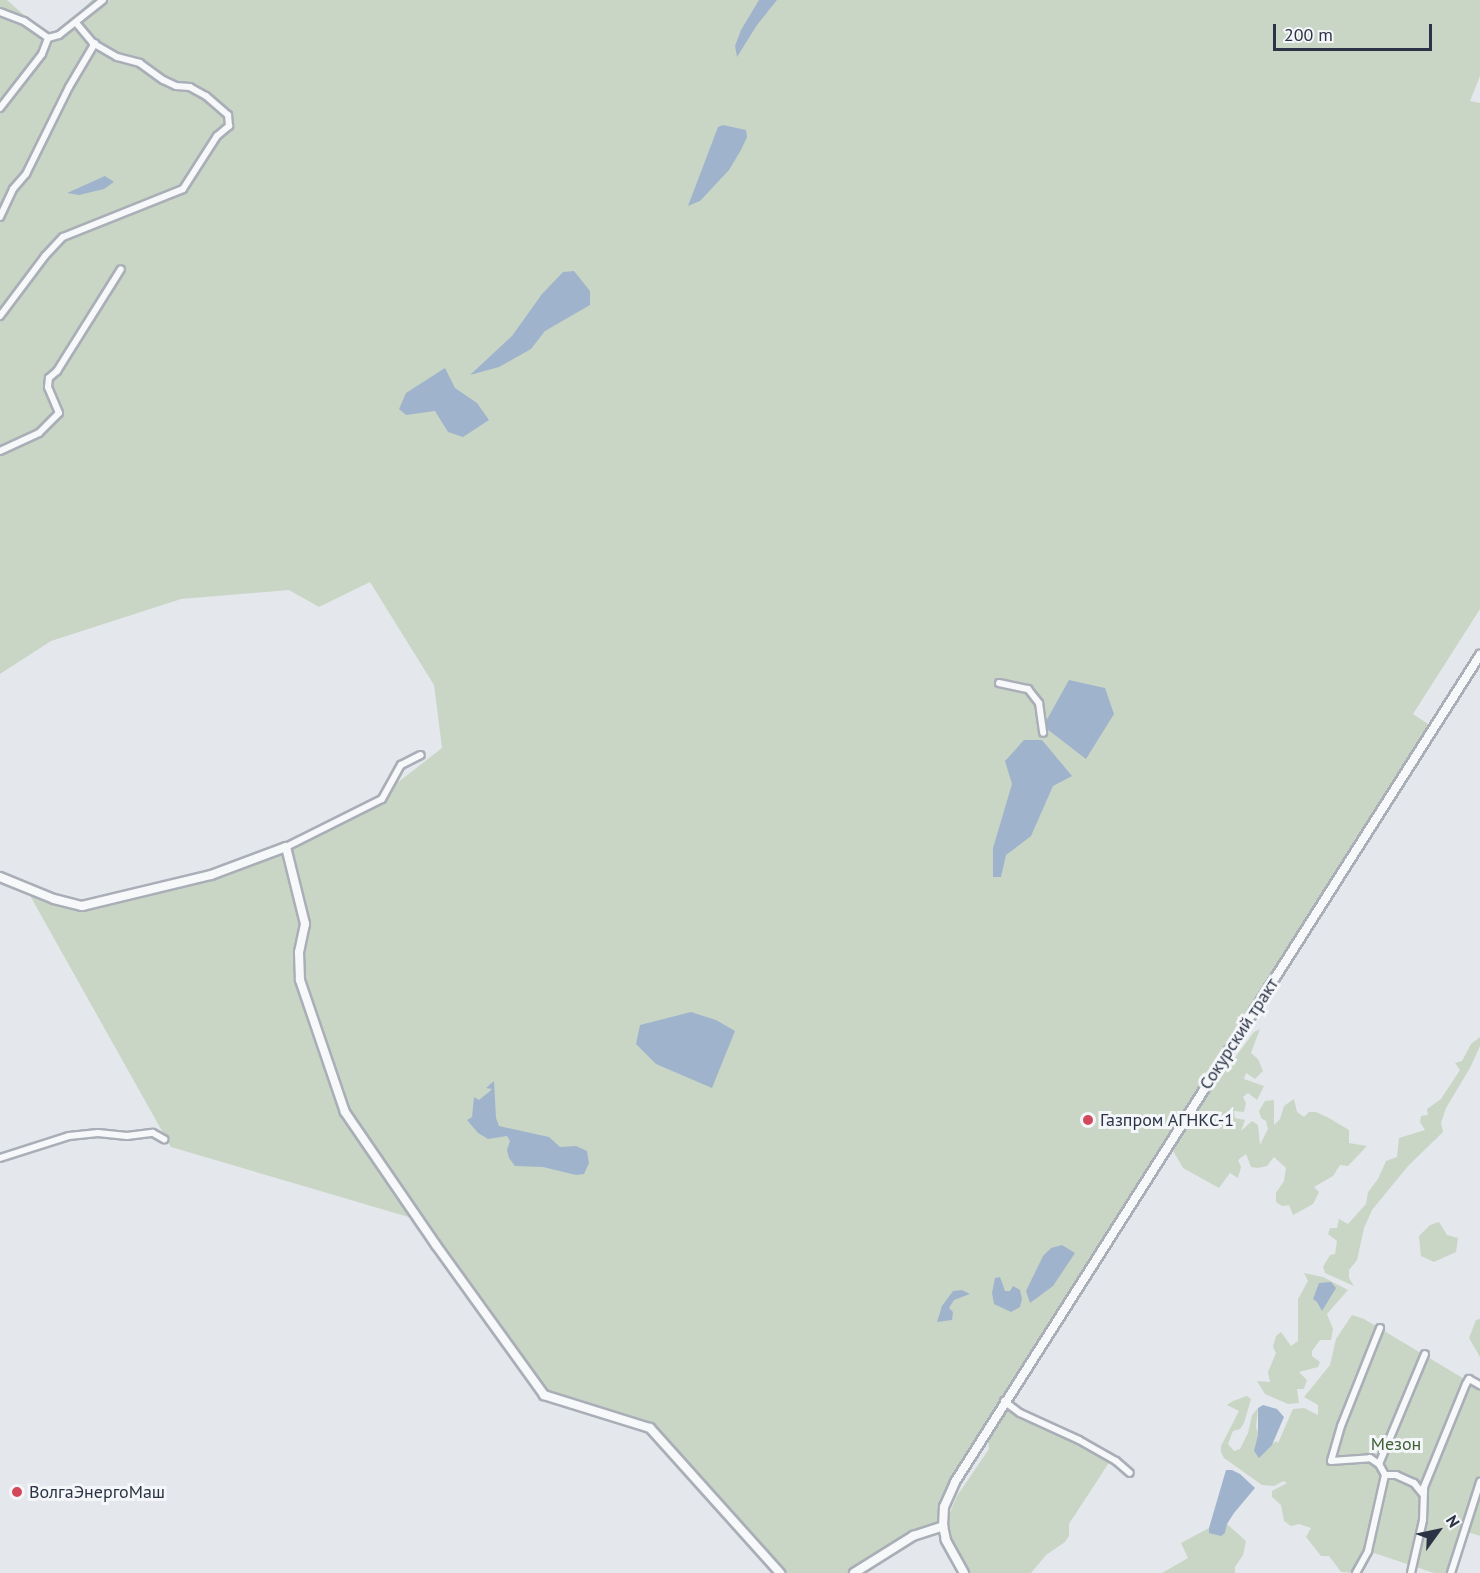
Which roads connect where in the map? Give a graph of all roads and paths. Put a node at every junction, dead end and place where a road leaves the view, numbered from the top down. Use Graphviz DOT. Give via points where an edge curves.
graph roads {
  1 [pos="103,0"];
  2 [pos="1,13"];
  3 [pos="0,21"];
  4 [pos="76,23"];
  5 [pos="48,38"];
  6 [pos="94,43"];
  7 [pos="0,108"];
  8 [pos="0,217"];
  9 [pos="121,269"];
  10 [pos="0,316"];
  11 [pos="0,451"];
  12 [pos="1480,655"];
  13 [pos="999,683"];
  14 [pos="1043,733"];
  15 [pos="422,756"];
  16 [pos="286,847"];
  17 [pos="0,877"];
  18 [pos="164,1139"];
  19 [pos="0,1158"];
  20 [pos="1380,1328"];
  21 [pos="1425,1354"];
  22 [pos="1480,1385"];
  23 [pos="1004,1401"];
  24 [pos="1379,1464"];
  25 [pos="1130,1473"];
  26 [pos="1385,1475"];
  27 [pos="1480,1482"];
  28 [pos="1422,1493"];
  29 [pos="943,1526"];
  30 [pos="780,1573"];
  31 [pos="854,1573"];
  32 [pos="964,1573"];
  33 [pos="1356,1573"];
  34 [pos="1411,1573"];
  35 [pos="1451,1573"];
  1 -- 4 [label="street"];
  2 -- 3 [label="street"];
  2 -- 5 [label="street" via="24,21"];
  4 -- 5 [label="street"];
  4 -- 6 [label="street"];
  5 -- 7 [label="street" via="42,54"];
  6 -- 8 [label="street" via="27,174 13,189"];
  6 -- 10 [label="street" via="117,57 140,63 163,80 206,96 228,115 230,122 183,189 63,237"];
  9 -- 11 [label="street" via="49,378 48,387 59,413 39,433"];
  12 -- 23 [label="street, Сокурский тракт"];
  13 -- 14 [label="street" via="1028,689 1039,704"];
  15 -- 16 [label="street" via="401,765 382,799"];
  16 -- 17 [label="street" via="211,875 82,906"];
  16 -- 30 [label="street" via="305,924 300,980 345,1112 370,1149 544,1395 650,1428"];
  18 -- 19 [label="street" via="149,1133 69,1136"];
  20 -- 24 [label="street" via="1331,1461 1361,1457"];
  21 -- 24 [label="street"];
  22 -- 28 [label="street" via="1468,1379"];
  23 -- 25 [label="street" via="1020,1413 1116,1461"];
  23 -- 29 [label="street, Сокурский тракт" via="955,1482 944,1507"];
  24 -- 26 [label="street"];
  26 -- 28 [label="street" via="1396,1475"];
  26 -- 33 [label="street" via="1368,1551"];
  27 -- 35 [label="street"];
  28 -- 34 [label="street" via="1423,1521"];
  29 -- 31 [label="street" via="912,1536"];
  29 -- 32 [label="street"];
}
